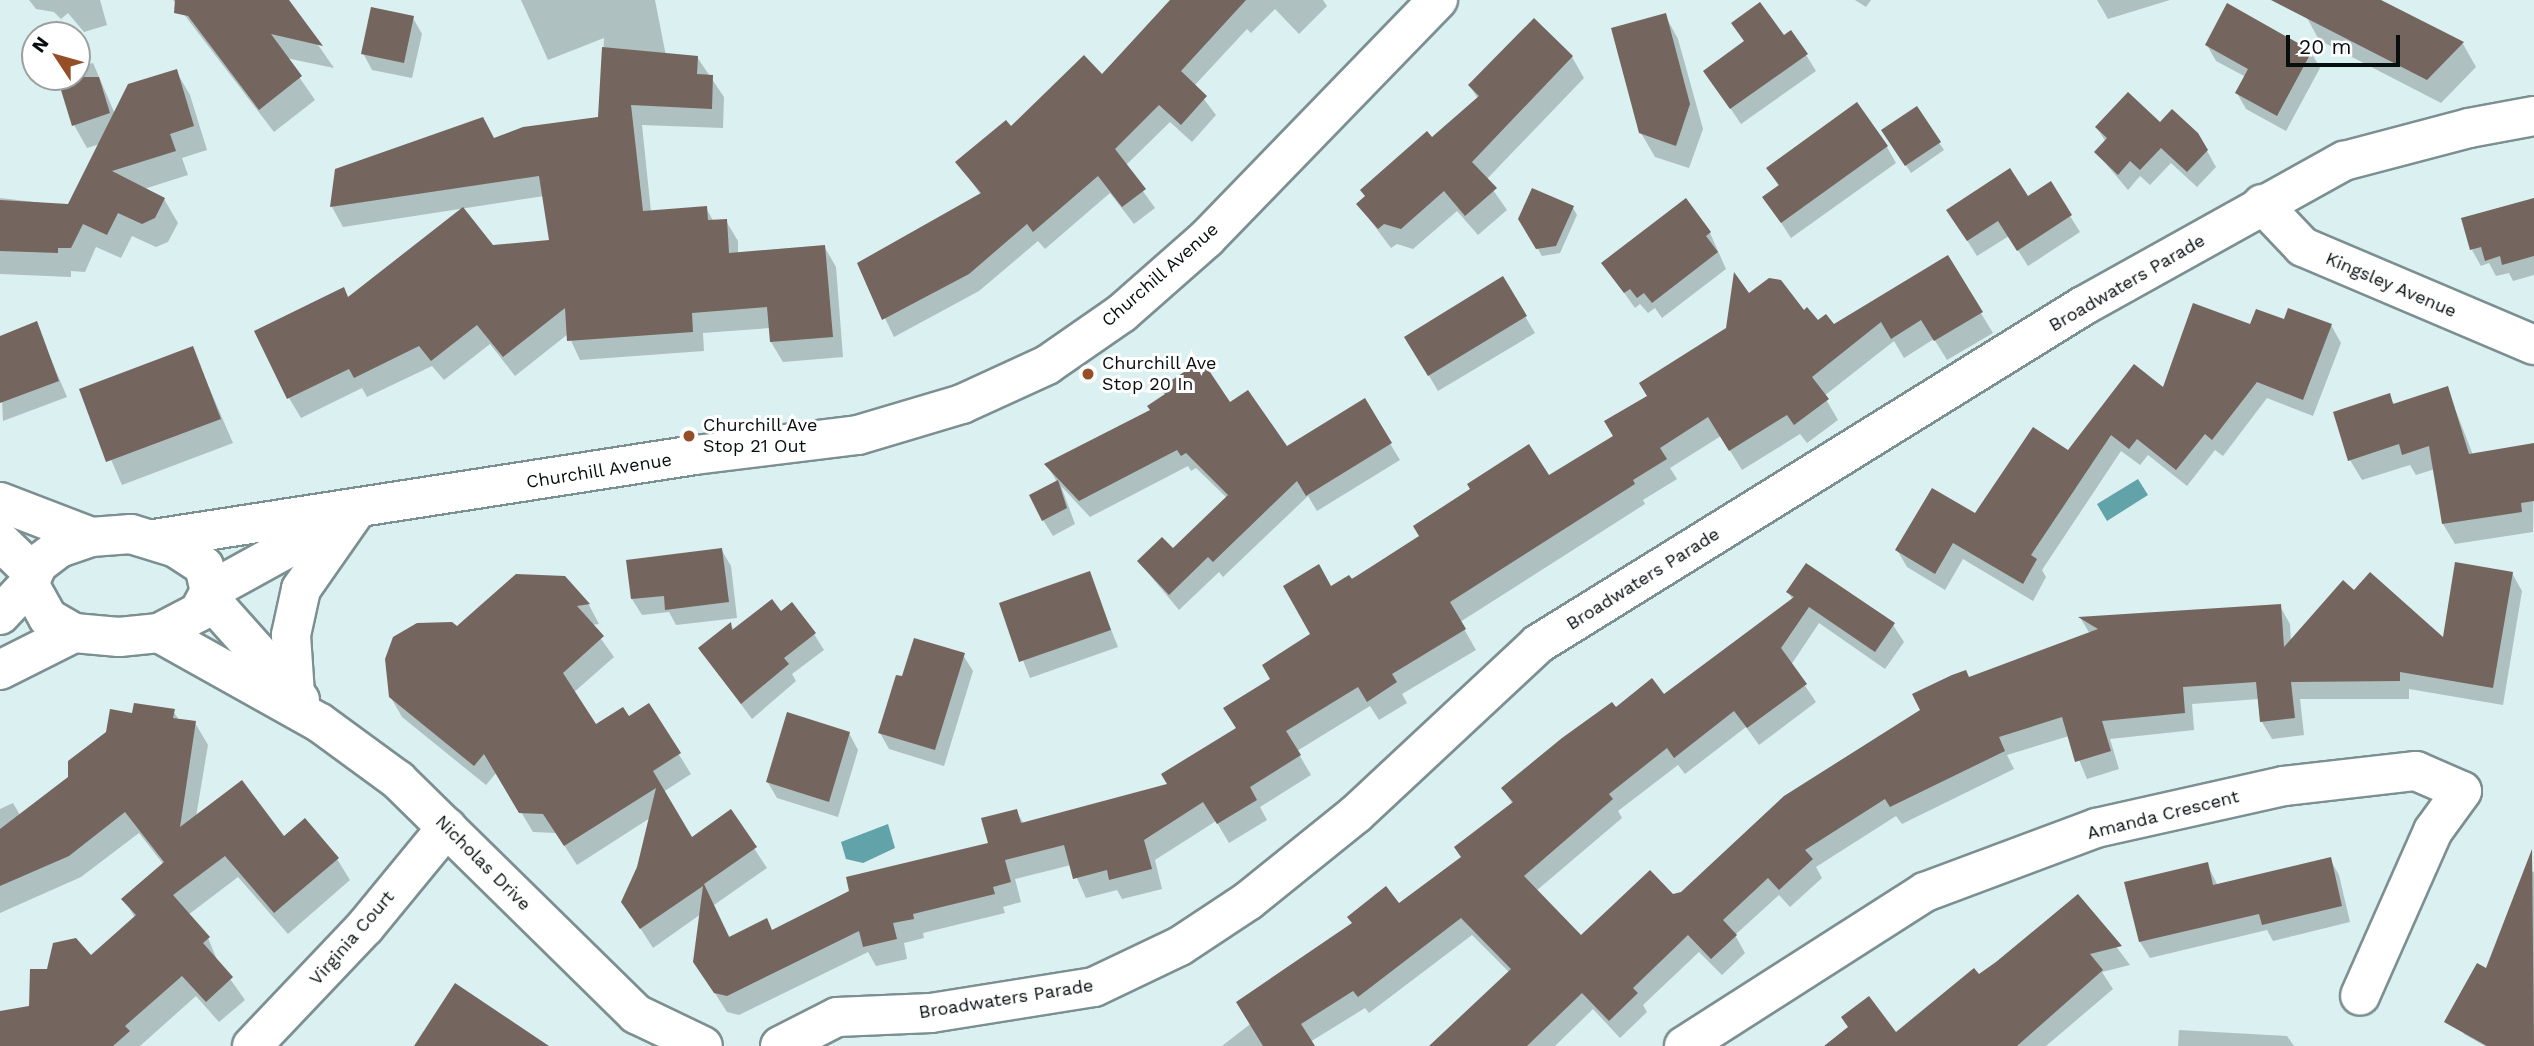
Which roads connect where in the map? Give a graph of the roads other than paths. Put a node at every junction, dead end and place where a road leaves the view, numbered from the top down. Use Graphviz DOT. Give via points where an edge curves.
graph roads {
  1 [pos="1438,0"];
  2 [pos="2534,116"];
  3 [pos="2262,204"];
  4 [pos="2534,345"];
  5 [pos="0,502"];
  6 [pos="358,509"];
  7 [pos="92,537"];
  8 [pos="154,539"];
  9 [pos="0,541"];
  10 [pos="31,578"];
  11 [pos="209,594"];
  12 [pos="0,615"];
  13 [pos="74,633"];
  14 [pos="159,633"];
  15 [pos="0,670"];
  16 [pos="295,694"];
  17 [pos="320,723"];
  18 [pos="447,827"];
  19 [pos="2360,996"];
  20 [pos="641,1030"];
  21 [pos="252,1046"];
  22 [pos="703,1046"];
  23 [pos="780,1046"];
  24 [pos="1684,1046"];
  1 -- 6 [label="street, Churchill Avenue" via="1207,238 1122,313 1047,365 962,404 858,435 695,455"];
  2 -- 3 [label="street, Broadwaters Parade" via="2344,161"];
  3 -- 4 [label="street, Kingsley Avenue" via="2304,247"];
  3 -- 23 [label="street, Broadwaters Parade" via="2083,306 1538,644 1356,814 1248,901 1180,946 1094,988 931,1013 837,1017"];
  5 -- 7 [label="street"];
  6 -- 8 [label="street, Churchill Avenue"];
  6 -- 11 [label="street, Churchill Avenue"];
  6 -- 16 [label="street" via="301,589 291,635"];
  7 -- 8 [label="street" via="131,534"];
  7 -- 10 [label="street" via="48,555"];
  8 -- 11 [label="street" via="204,566"];
  9 -- 10 [label="street"];
  10 -- 12 [label="street"];
  10 -- 13 [label="street" via="48,618"];
  11 -- 14 [label="street" via="189,621"];
  11 -- 16 [label="street, Nicholas Drive"];
  13 -- 14 [label="street" via="119,637"];
  13 -- 15 [label="street"];
  14 -- 17 [label="street, Nicholas Drive"];
  16 -- 17 [label="street, Nicholas Drive"];
  17 -- 18 [label="street, Nicholas Drive" via="398,780"];
  18 -- 20 [label="street, Nicholas Drive"];
  18 -- 21 [label="street, Virginia Court" via="365,926"];
  19 -- 24 [label="street, Amanda Crescent" via="2433,831 2462,791 2416,771 2284,786 2096,828 1925,892"];
  20 -- 22 [label="street, Nicholas Drive"];
}
